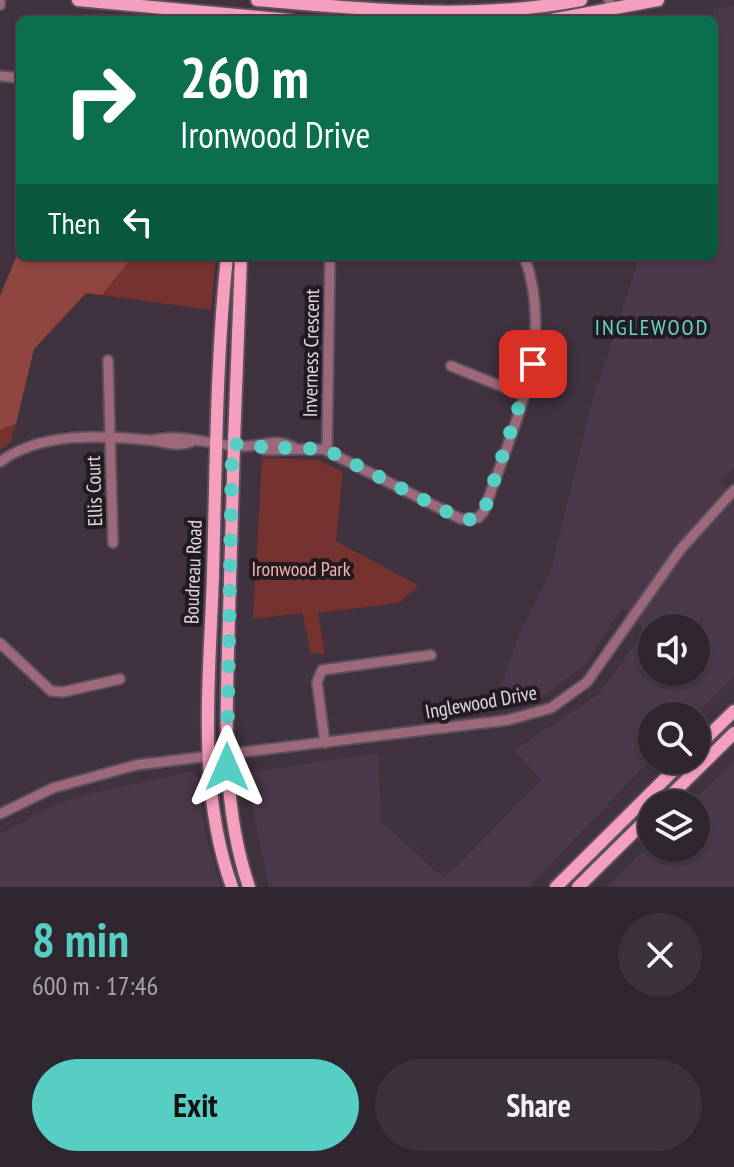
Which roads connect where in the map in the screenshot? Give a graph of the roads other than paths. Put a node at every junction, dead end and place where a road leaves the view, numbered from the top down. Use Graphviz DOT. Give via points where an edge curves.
graph roads {
  1 [pos="78,0"];
  2 [pos="257,0"];
  3 [pos="330,0"];
  4 [pos="581,0"];
  5 [pos="658,0"];
  6 [pos="272,1"];
  7 [pos="186,9"];
  8 [pos="363,10"];
  9 [pos="611,10"];
  10 [pos="548,12"];
  11 [pos="204,16"];
  12 [pos="239,16"];
  13 [pos="450,16"];
  14 [pos="481,16"];
  15 [pos="227,260"];
  16 [pos="241,260"];
  17 [pos="330,260"];
  18 [pos="525,260"];
  19 [pos="108,360"];
  20 [pos="451,366"];
  21 [pos="523,395"];
  22 [pos="110,438"];
  23 [pos="217,443"];
  24 [pos="232,444"];
  25 [pos="327,450"];
  26 [pos="0,462"];
  27 [pos="734,490"];
  28 [pos="113,543"];
  29 [pos="0,643"];
  30 [pos="431,655"];
  31 [pos="120,679"];
  32 [pos="734,711"];
  33 [pos="734,733"];
  34 [pos="710,734"];
  35 [pos="325,743"];
  36 [pos="226,754"];
  37 [pos="208,757"];
  38 [pos="670,774"];
  39 [pos="676,790"];
  40 [pos="0,814"];
  41 [pos="638,828"];
  42 [pos="232,887"];
  43 [pos="249,887"];
  44 [pos="556,887"];
  45 [pos="578,887"];
  1 -- 7 [label="main road"];
  2 -- 6 [label="main road"];
  3 -- 8 [label="main road"];
  4 -- 10 [label="main road"];
  5 -- 9 [label="main road"];
  6 -- 8 [label="main road"];
  7 -- 11 [label="main road"];
  7 -- 12 [label="main road"];
  8 -- 13 [label="main road"];
  9 -- 10 [label="main road"];
  10 -- 14 [label="main road"];
  15 -- 23 [label="main road, Boudreau Road"];
  16 -- 24 [label="main road, Boudreau Road"];
  17 -- 25 [label="street, Inverness Crescent"];
  18 -- 21 [label="street" via="538,319"];
  19 -- 22 [label="street, Ellis Court"];
  20 -- 21 [label="street"];
  21 -- 25 [label="street" via="484,511 475,520 461,519"];
  22 -- 23 [label="street" via="181,446"];
  22 -- 26 [label="street" via="48,441"];
  22 -- 28 [label="street, Ellis Court"];
  23 -- 24 [label="street"];
  23 -- 37 [label="main road, Boudreau Road"];
  24 -- 25 [label="street"];
  24 -- 36 [label="main road, Boudreau Road"];
  27 -- 35 [label="street, Inglewood Drive" via="680,550 595,674 563,701 508,720"];
  29 -- 31 [label="street" via="51,691"];
  30 -- 35 [label="street" via="322,670 317,682"];
  32 -- 34 [label="main road"];
  33 -- 39 [label="main road"];
  35 -- 36 [label="street, Inglewood Drive"];
  36 -- 37 [label="street, Inglewood Drive"];
  36 -- 43 [label="main road, Boudreau Road" via="234,836"];
  37 -- 40 [label="street, Inglewood Drive" via="102,772"];
  37 -- 42 [label="main road, Boudreau Road" via="215,826"];
  38 -- 44 [label="main road"];
  41 -- 45 [label="main road"];
}
